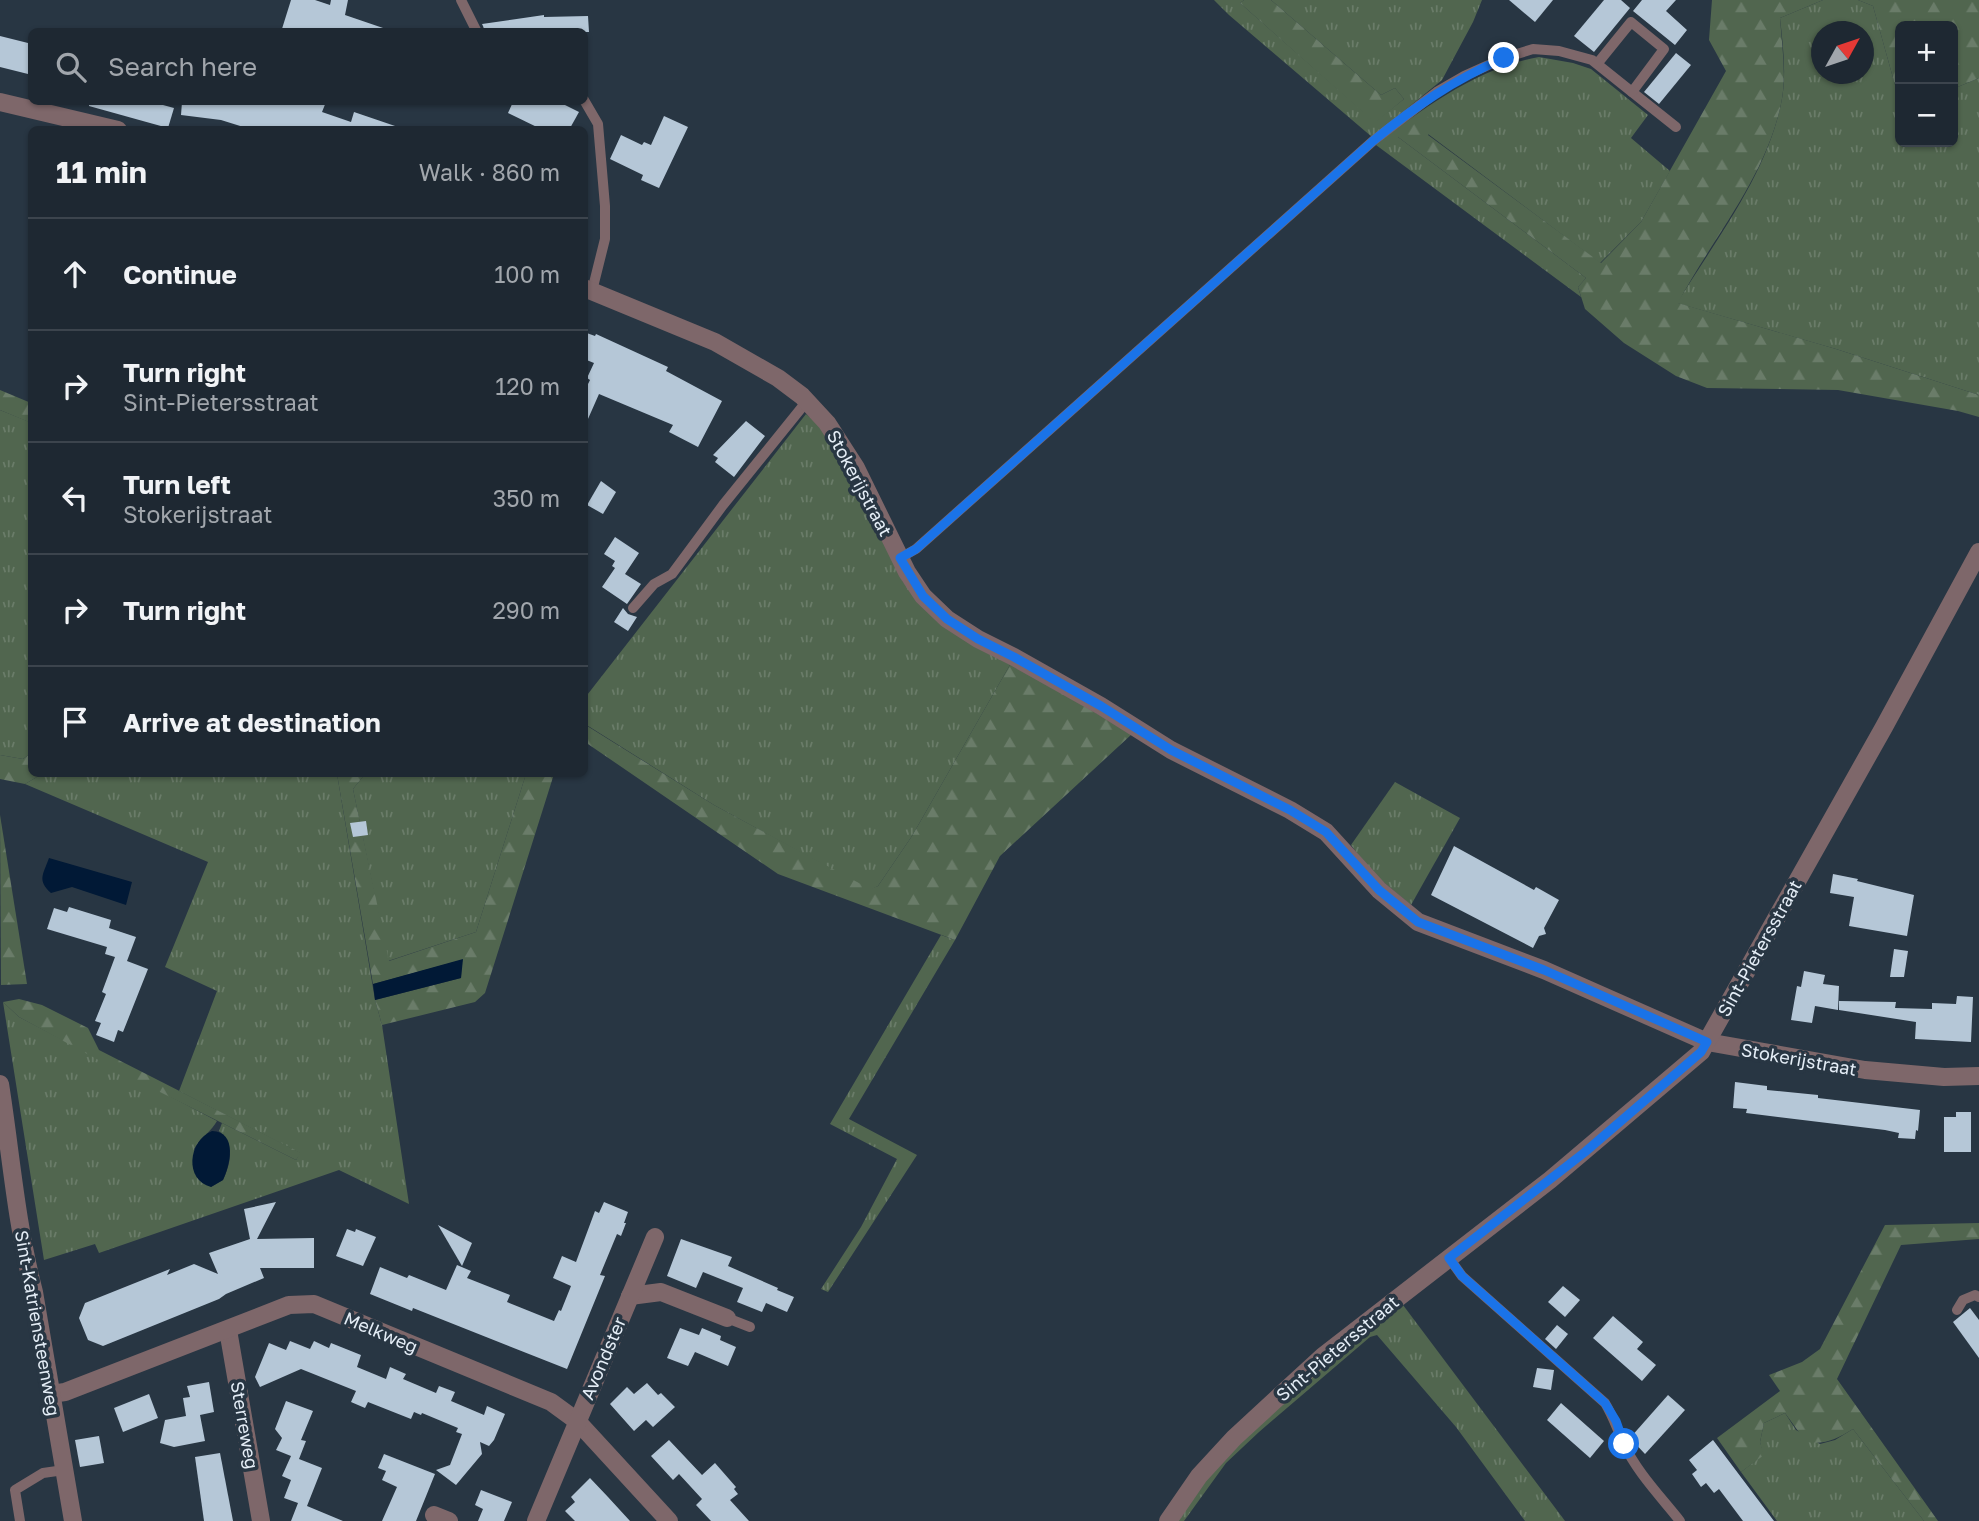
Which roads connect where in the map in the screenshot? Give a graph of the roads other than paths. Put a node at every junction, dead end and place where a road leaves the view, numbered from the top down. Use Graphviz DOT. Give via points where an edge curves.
graph roads {
  1 [pos="461,0"];
  2 [pos="475,28"];
  3 [pos="1597,64"];
  4 [pos="1632,92"];
  5 [pos="0,102"];
  6 [pos="587,105"];
  7 [pos="101,126"];
  8 [pos="1676,127"];
  9 [pos="588,289"];
  10 [pos="807,401"];
  11 [pos="1979,552"];
  12 [pos="900,558"];
  13 [pos="634,608"];
  14 [pos="1707,1042"];
  15 [pos="1979,1076"];
  16 [pos="0,1084"];
  17 [pos="654,1237"];
  18 [pos="1449,1258"];
  19 [pos="630,1296"];
  20 [pos="1979,1297"];
  21 [pos="1956,1310"];
  22 [pos="727,1318"];
  23 [pos="750,1327"];
  24 [pos="228,1330"];
  25 [pos="51,1394"];
  26 [pos="577,1421"];
  27 [pos="64,1470"];
  28 [pos="20,1521"];
  29 [pos="73,1521"];
  30 [pos="261,1521"];
  31 [pos="536,1521"];
  32 [pos="669,1521"];
  33 [pos="1167,1521"];
  34 [pos="1680,1521"];
  1 -- 2 [label="lane"];
  3 -- 4 [label="lane"];
  3 -- 4 [label="lane" via="1631,22 1664,49"];
  3 -- 12 [label="lane" via="1559,51 1532,49 1464,76 1414,108 916,549"];
  4 -- 8 [label="lane"];
  5 -- 7 [label="street"];
  6 -- 9 [label="lane" via="598,124 605,206 605,239"];
  9 -- 10 [label="street, Stokerijstraat" via="715,342 778,378"];
  10 -- 12 [label="street, Stokerijstraat" via="856,468"];
  10 -- 13 [label="lane" via="672,574 654,584"];
  11 -- 14 [label="street, Sint-Pietersstraat"];
  12 -- 14 [label="street, Stokerijstraat" via="923,596 947,619 1171,750 1326,832 1379,890 1418,922 1544,970"];
  14 -- 15 [label="street, Stokerijstraat" via="1865,1070"];
  14 -- 18 [label="street, Sint-Pietersstraat" via="1585,1152"];
  16 -- 25 [label="street, Sint-Katriensteenweg"];
  17 -- 19 [label="street, Avondster"];
  18 -- 33 [label="street, Sint-Pietersstraat" via="1323,1356 1234,1438"];
  18 -- 34 [label="lane" via="1462,1276 1605,1403 1630,1453"];
  19 -- 22 [label="street, Avondster" via="661,1292"];
  19 -- 26 [label="street, Avondster"];
  20 -- 21 [label="lane" via="1963,1300"];
  22 -- 23 [label="lane"];
  24 -- 25 [label="street, Melkweg"];
  24 -- 26 [label="street, Melkweg" via="289,1305 314,1304 551,1402"];
  24 -- 30 [label="street, Sterreweg"];
  25 -- 27 [label="street, Sint-Katriensteenweg"];
  26 -- 31 [label="street, Avondster"];
  26 -- 32 [label="street, Melkweg"];
  27 -- 28 [label="lane" via="43,1473 15,1490"];
  27 -- 29 [label="street, Sint-Katriensteenweg"];
}
